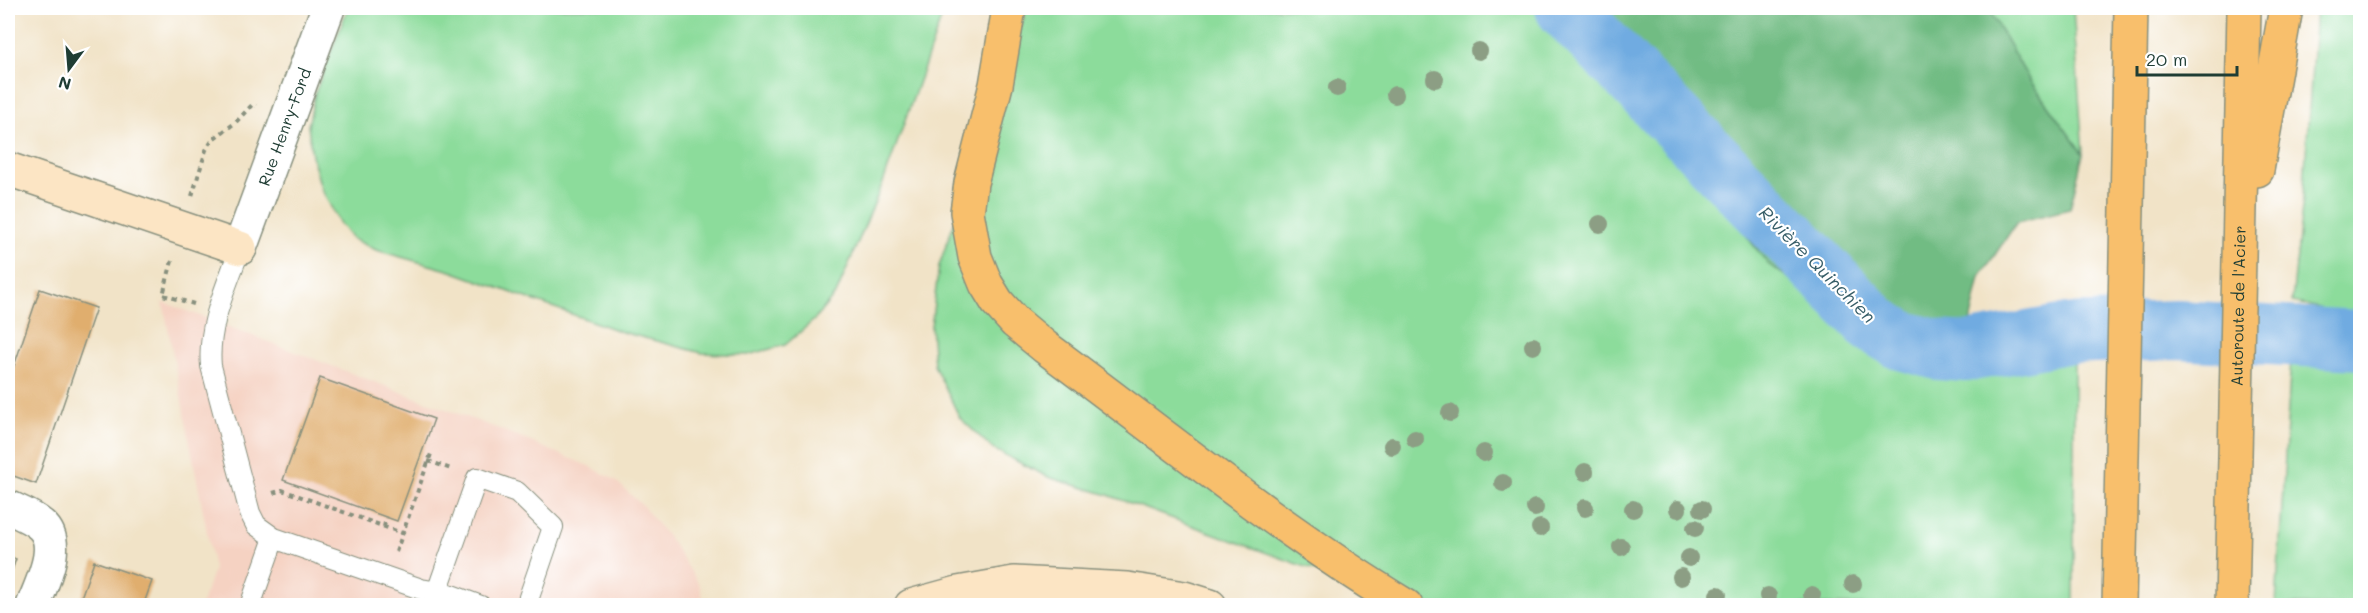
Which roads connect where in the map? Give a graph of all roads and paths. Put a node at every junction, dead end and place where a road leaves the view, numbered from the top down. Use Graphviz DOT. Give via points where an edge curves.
graph roads {
  1 [pos="328,8"];
  2 [pos="1009,8"];
  3 [pos="2131,8"];
  4 [pos="2244,8"];
  5 [pos="2286,8"];
  6 [pos="252,105"];
  7 [pos="8,169"];
  8 [pos="197,177"];
  9 [pos="240,248"];
  10 [pos="174,255"];
  11 [pos="2239,288"];
  12 [pos="188,302"];
  13 [pos="432,451"];
  14 [pos="282,490"];
  15 [pos="8,507"];
  16 [pos="386,518"];
  17 [pos="384,527"];
  18 [pos="402,533"];
  19 [pos="274,538"];
  20 [pos="393,561"];
  21 [pos="434,599"];
  22 [pos="33,606"];
  23 [pos="250,606"];
  24 [pos="480,606"];
  25 [pos="526,606"];
  26 [pos="911,606"];
  27 [pos="1210,606"];
  28 [pos="1406,606"];
  29 [pos="2119,606"];
  30 [pos="2232,606"];
  1 -- 9 [label="street, Rue Henry-Ford"];
  2 -- 28 [label="highway" via="967,212 975,257 997,302 1015,322 1064,361 1321,552"];
  3 -- 29 [label="highway"];
  4 -- 11 [label="highway, Autoroute de l'Acier"];
  5 -- 11 [label="highway"];
  6 -- 8 [label="path" via="213,139"];
  7 -- 9 [label="main road"];
  9 -- 19 [label="lane" via="212,330 211,366 250,513 256,525"];
  10 -- 12 [label="path" via="163,295"];
  11 -- 30 [label="highway, Autoroute de l'Acier"];
  13 -- 18 [label="path"];
  14 -- 17 [label="path"];
  15 -- 22 [label="street" via="43,526 50,541 49,560"];
  16 -- 17 [label="path"];
  17 -- 18 [label="path"];
  18 -- 20 [label="path"];
  19 -- 21 [label="lane" via="421,589"];
  19 -- 23 [label="lane"];
  21 -- 24 [label="lane"];
  21 -- 25 [label="lane" via="477,478 517,492 553,527"];
  26 -- 27 [label="main road" via="1014,583 1127,589"];
}
